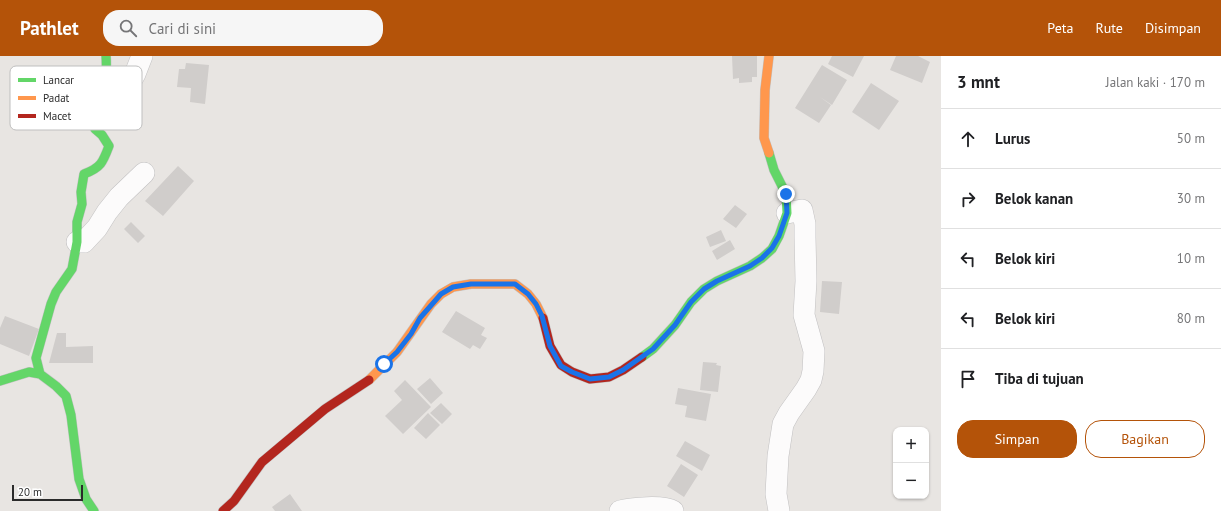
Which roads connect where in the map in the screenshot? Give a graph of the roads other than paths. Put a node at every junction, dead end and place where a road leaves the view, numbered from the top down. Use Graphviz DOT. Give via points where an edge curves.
graph roads {
  1 [pos="106,56"];
  2 [pos="142,56"];
  3 [pos="769,56"];
  4 [pos="107,66"];
  5 [pos="138,66"];
  6 [pos="96,130"];
  7 [pos="144,174"];
  8 [pos="787,213"];
  9 [pos="77,242"];
  10 [pos="40,374"];
  11 [pos="0,380"];
  12 [pos="778,456"];
  13 [pos="94,511"];
  14 [pos="224,511"];
  15 [pos="620,511"];
  16 [pos="673,511"];
  17 [pos="764,511"];
  18 [pos="779,511"];
  1 -- 4 [label="street"];
  2 -- 5 [label="street"];
  3 -- 8 [label="street" via="764,90 764,138 774,170 786,194"];
  6 -- 9 [label="street" via="109,146 102,164 84,174 80,192 82,204 77,222"];
  7 -- 9 [label="street" via="119,197 84,242"];
  8 -- 12 [label="street" via="802,210 805,224 804,315 814,351 811,380 784,424"];
  8 -- 14 [label="street" via="779,236 762,258 704,289 653,349 609,377 590,379 561,366 550,346 536,304 515,284 471,284 453,287 431,304 397,352 370,379 324,409 262,462"];
  9 -- 10 [label="street" via="72,269 56,292 40,338 36,358"];
  10 -- 11 [label="street" via="29,372"];
  10 -- 13 [label="street" via="66,396 79,479 86,499"];
  12 -- 17 [label="street" via="769,476"];
  12 -- 18 [label="street" via="776,494"];
  15 -- 16 [label="street" via="667,508"];
}
